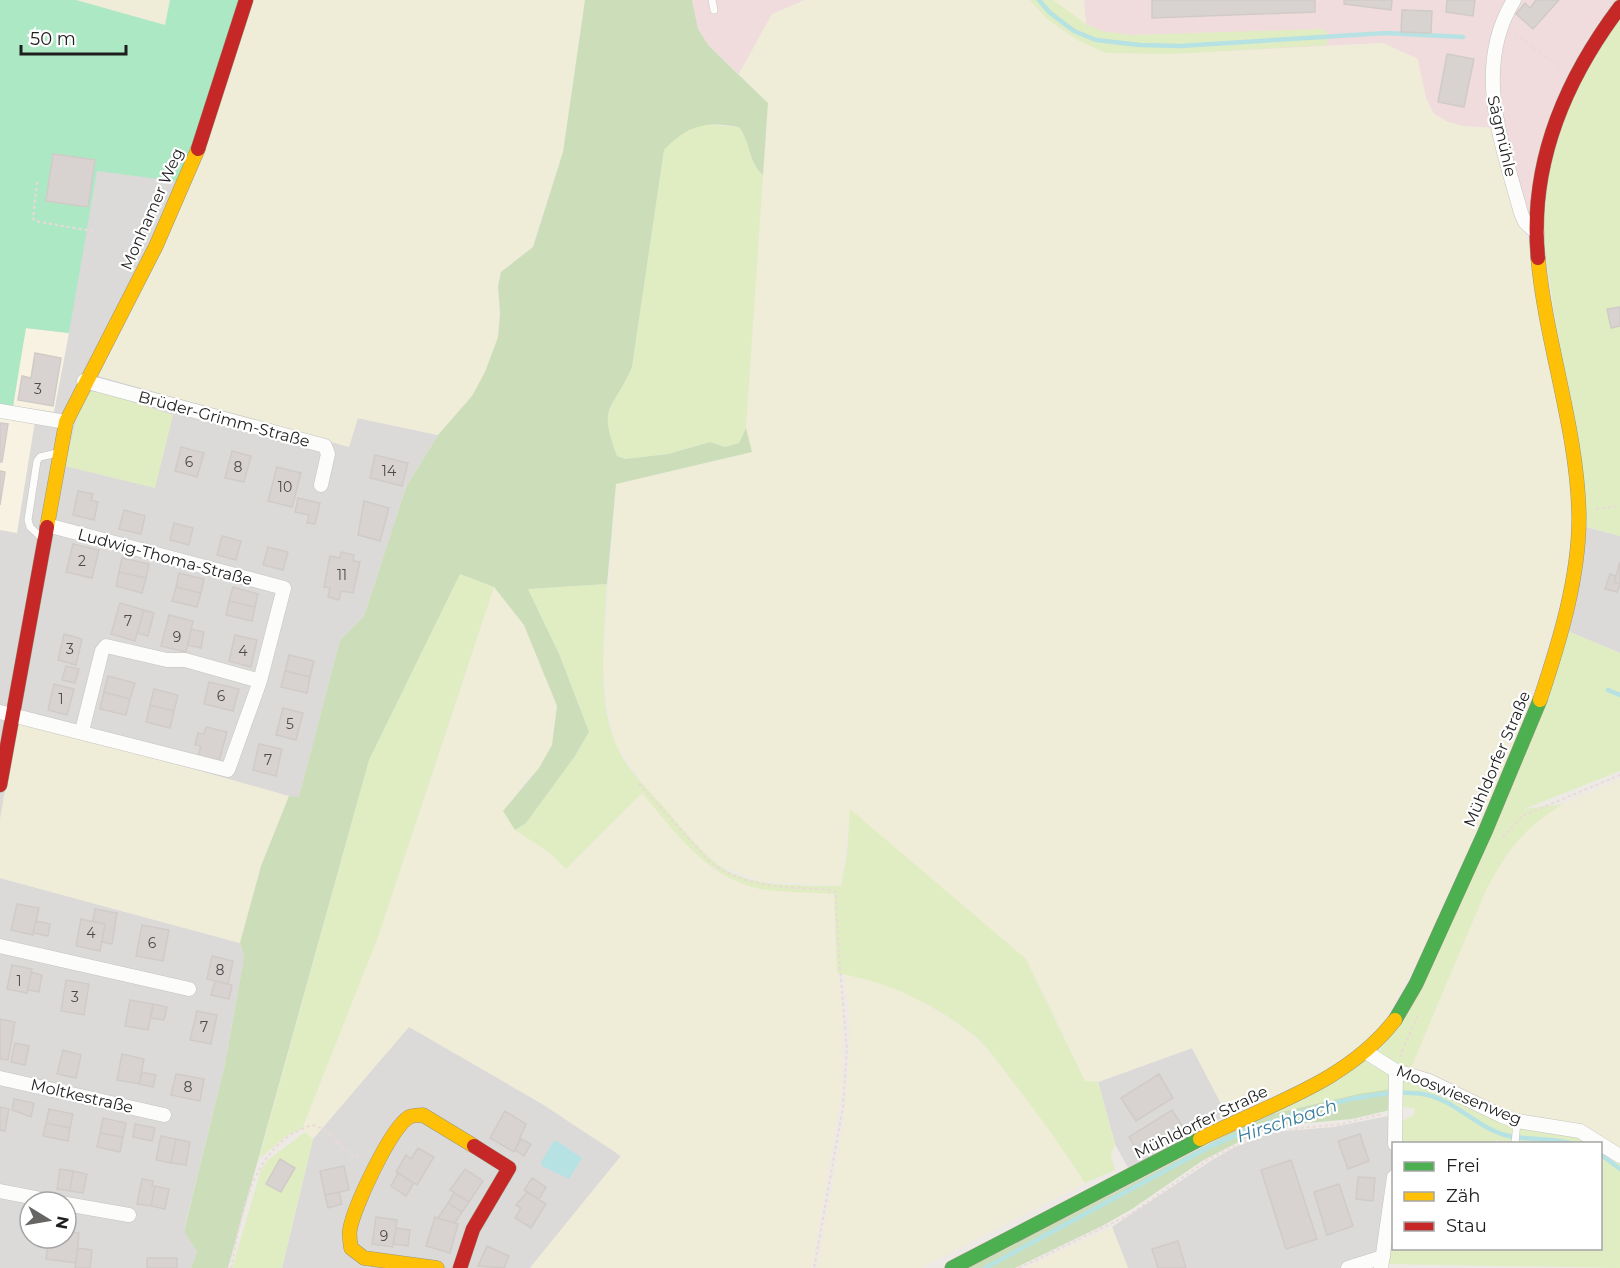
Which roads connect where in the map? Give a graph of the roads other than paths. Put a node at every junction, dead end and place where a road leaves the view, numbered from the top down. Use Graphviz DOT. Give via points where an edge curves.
graph roads {
  1 [pos="246,0"];
  2 [pos="712,0"];
  3 [pos="1514,0"];
  4 [pos="1620,8"];
  5 [pos="714,10"];
  6 [pos="1537,233"];
  7 [pos="84,381"];
  8 [pos="0,411"];
  9 [pos="66,422"];
  10 [pos="59,452"];
  11 [pos="321,485"];
  12 [pos="47,525"];
  13 [pos="44,540"];
  14 [pos="260,681"];
  15 [pos="6,713"];
  16 [pos="82,731"];
  17 [pos="0,784"];
  18 [pos="0,946"];
  19 [pos="189,989"];
  20 [pos="1366,1052"];
  21 [pos="1396,1071"];
  22 [pos="0,1078"];
  23 [pos="164,1115"];
  24 [pos="1516,1126"];
  25 [pos="1395,1142"];
  26 [pos="1515,1142"];
  27 [pos="1598,1142"];
  28 [pos="1602,1145"];
  29 [pos="1620,1156"];
  30 [pos="0,1191"];
  31 [pos="1392,1191"];
  32 [pos="18,1194"];
  33 [pos="78,1206"];
  34 [pos="129,1215"];
  35 [pos="1382,1262"];
  36 [pos="437,1268"];
  37 [pos="460,1268"];
  38 [pos="952,1268"];
  39 [pos="1348,1268"];
  1 -- 7 [label="street, Monhamer Weg" via="184,184 152,255"];
  2 -- 5 [label="lane"];
  3 -- 6 [label="street, Sägmühle" via="1492,63 1493,104 1521,213"];
  4 -- 6 [label="street, Mühldorfer Straße" via="1573,77 1554,125 1542,169"];
  6 -- 20 [label="street, Mühldorfer Straße" via="1540,281 1574,462 1579,512 1566,611 1539,706 1418,978 1393,1021"];
  7 -- 9 [label="street, Monhamer Weg"];
  7 -- 11 [label="street, Brüder-Grimm-Straße" via="324,446 328,454"];
  8 -- 9 [label="street"];
  9 -- 10 [label="street, Monhamer Weg"];
  10 -- 12 [label="street, Monhamer Weg"];
  10 -- 13 [label="lane" via="37,461 28,520"];
  12 -- 13 [label="street, Monhamer Weg"];
  12 -- 14 [label="street, Ludwig-Thoma-Straße" via="284,588"];
  13 -- 15 [label="street, Monhamer Weg"];
  14 -- 16 [label="street" via="228,770"];
  14 -- 16 [label="street" via="185,660 167,660 106,646"];
  15 -- 16 [label="street"];
  15 -- 17 [label="street, Monhamer Weg"];
  18 -- 19 [label="street"];
  20 -- 21 [label="street, Mooswiesenweg"];
  20 -- 38 [label="street, Mühldorfer Straße" via="1321,1083 1210,1134"];
  21 -- 24 [label="street, Mooswiesenweg" via="1429,1081"];
  21 -- 25 [label="street"];
  22 -- 23 [label="street, Moltkestraße"];
  24 -- 26 [label="lane"];
  24 -- 27 [label="street, Mooswiesenweg" via="1580,1131"];
  28 -- 29 [label="street, Mooswiesenweg"];
  30 -- 32 [label="street"];
  31 -- 35 [label="street"];
  33 -- 34 [label="street"];
  35 -- 39 [label="street"];
  36 -- 37 [label="street" via="364,1258 351,1248 350,1230 379,1163 406,1119 416,1114 512,1171 473,1229"];
}
